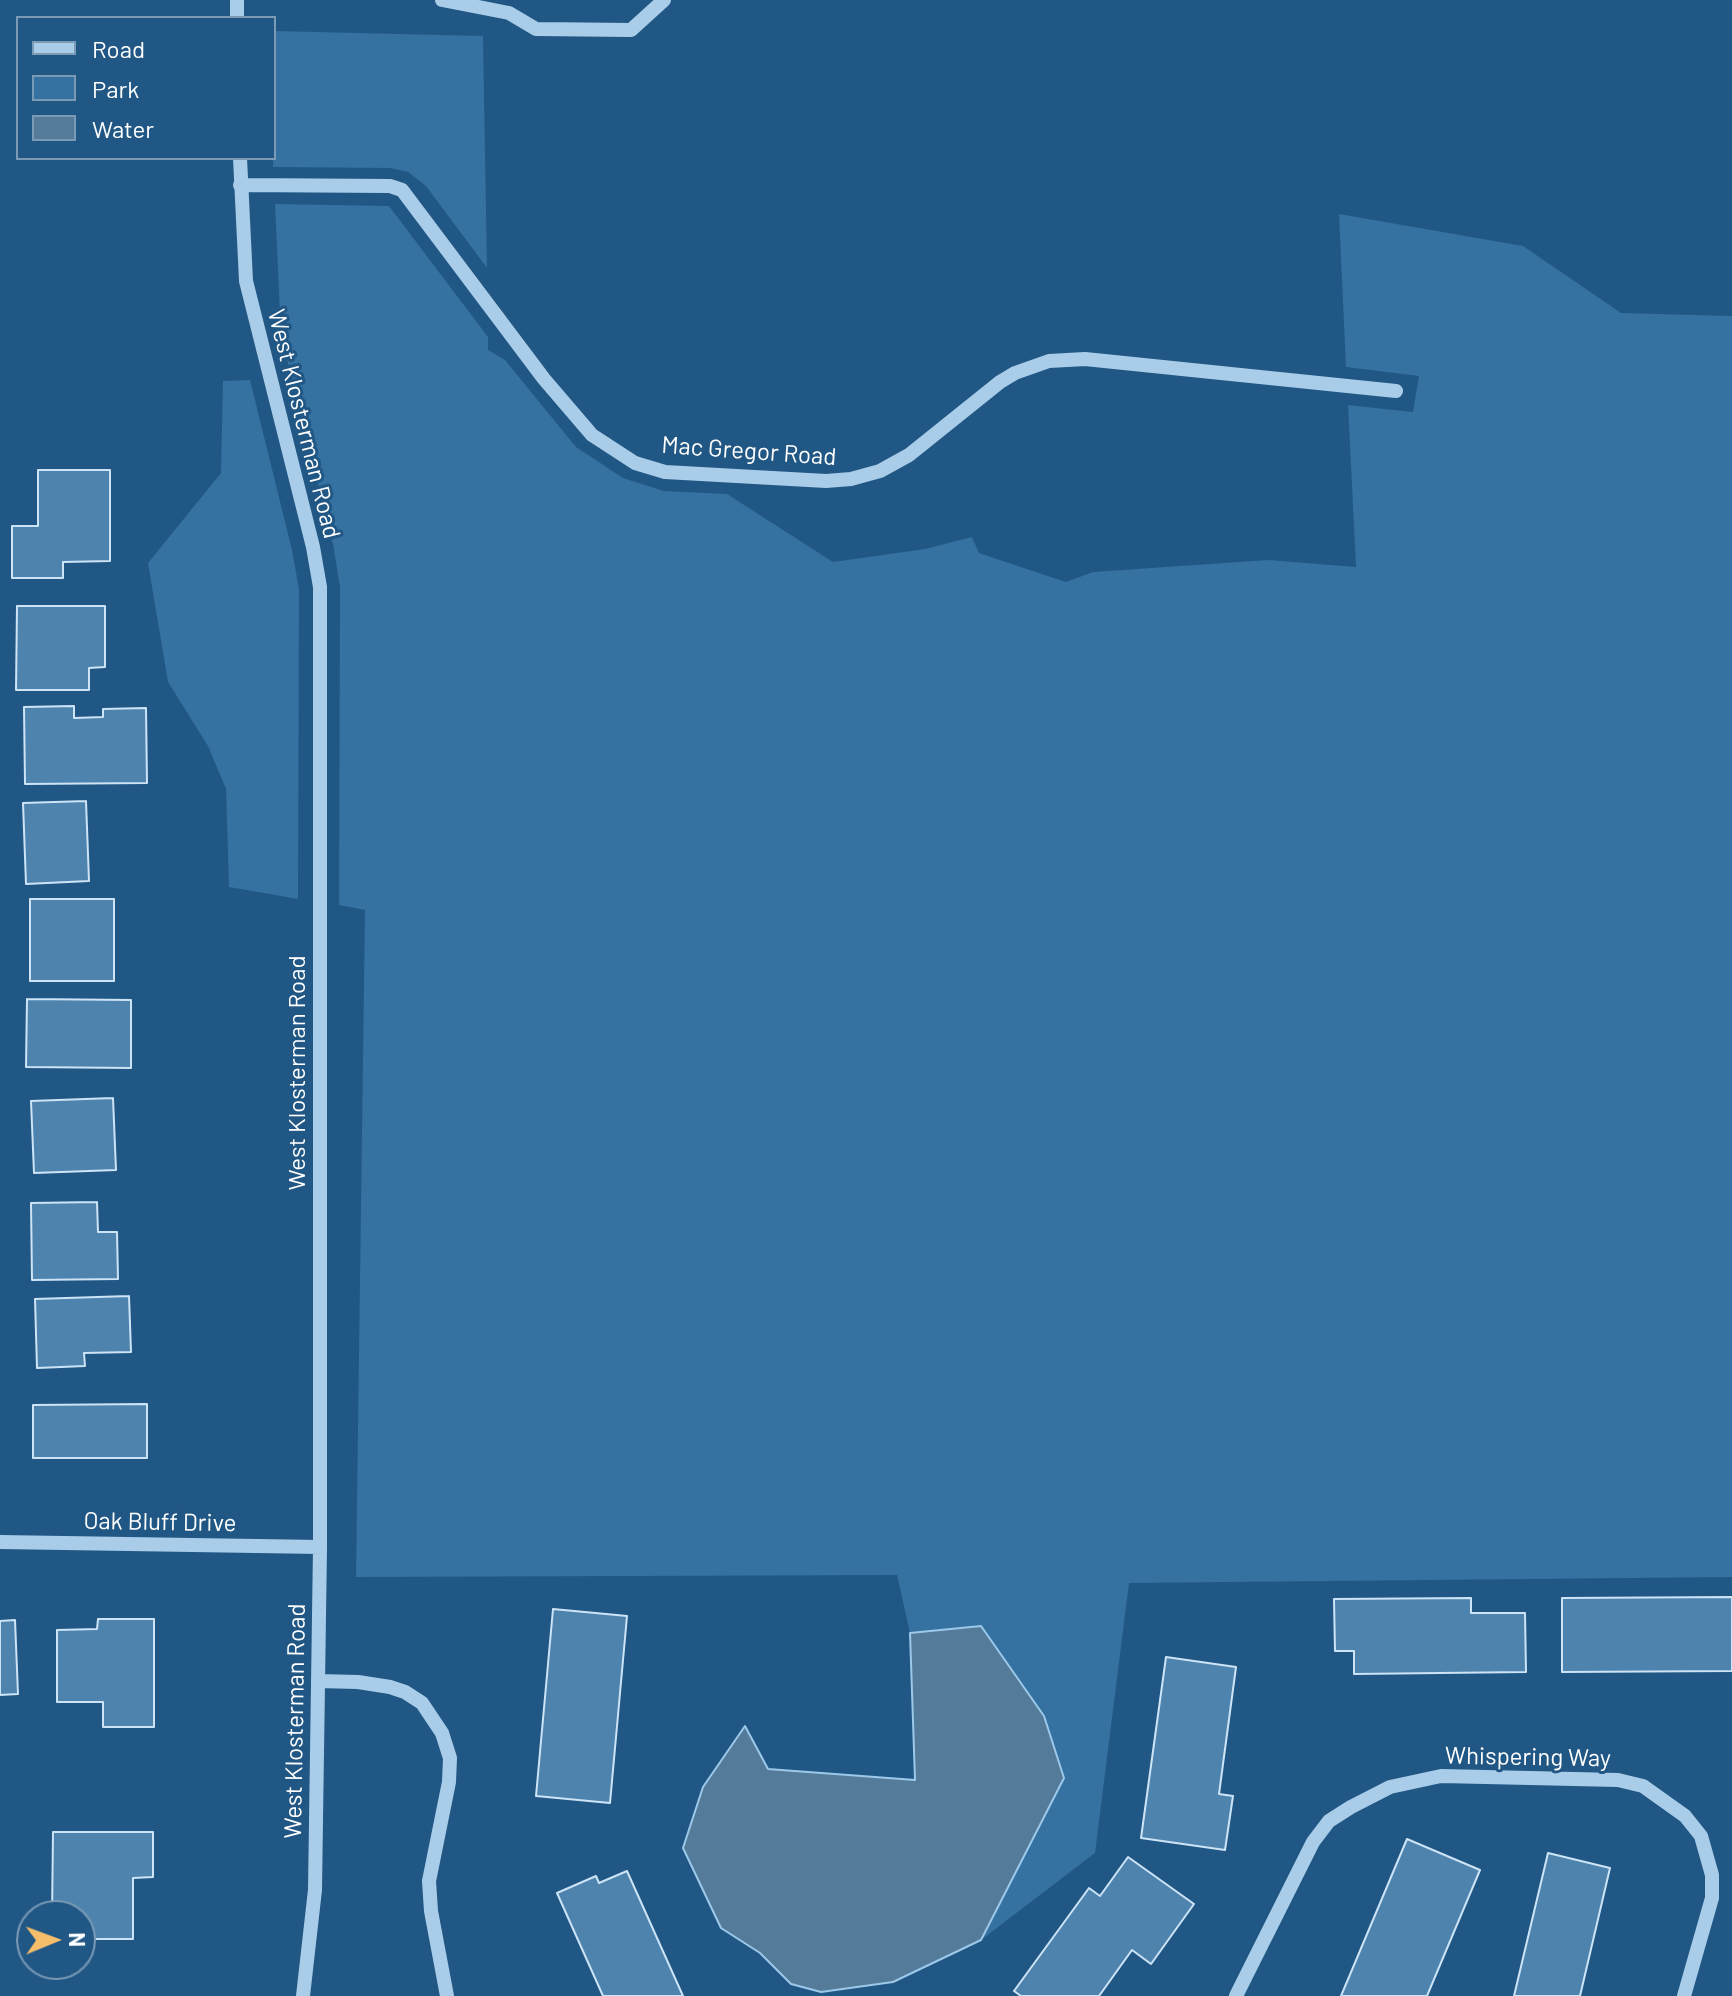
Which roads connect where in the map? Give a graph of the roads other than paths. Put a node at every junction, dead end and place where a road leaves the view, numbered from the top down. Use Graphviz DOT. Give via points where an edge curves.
graph roads {
  1 [pos="442,0"];
  2 [pos="664,0"];
  3 [pos="240,160"];
  4 [pos="240,185"];
  5 [pos="1396,391"];
  6 [pos="0,1542"];
  7 [pos="320,1547"];
  8 [pos="318,1681"];
  9 [pos="303,1996"];
  10 [pos="447,1996"];
  11 [pos="1236,1996"];
  12 [pos="1684,1996"];
  1 -- 2 [label="street" via="509,13 536,29 631,30"];
  3 -- 4 [label="street, West Klosterman Road"];
  4 -- 5 [label="street, Mac Gregor Road" via="402,190 592,435 635,463 665,472 826,481 880,471 909,455 1000,382 1049,361 1085,359"];
  4 -- 7 [label="street, West Klosterman Road" via="246,281 320,587"];
  6 -- 7 [label="street, Oak Bluff Drive"];
  7 -- 8 [label="street, West Klosterman Road"];
  8 -- 9 [label="street, West Klosterman Road" via="315,1890"];
  8 -- 10 [label="street" via="358,1682 405,1692 422,1703 442,1733 450,1758 449,1782 431,1861 430,1896"];
  11 -- 12 [label="street, Whispering Way" via="1313,1842 1329,1821 1390,1787 1441,1776 1618,1780 1643,1786 1685,1816 1701,1836 1712,1875 1712,1898"];
}
